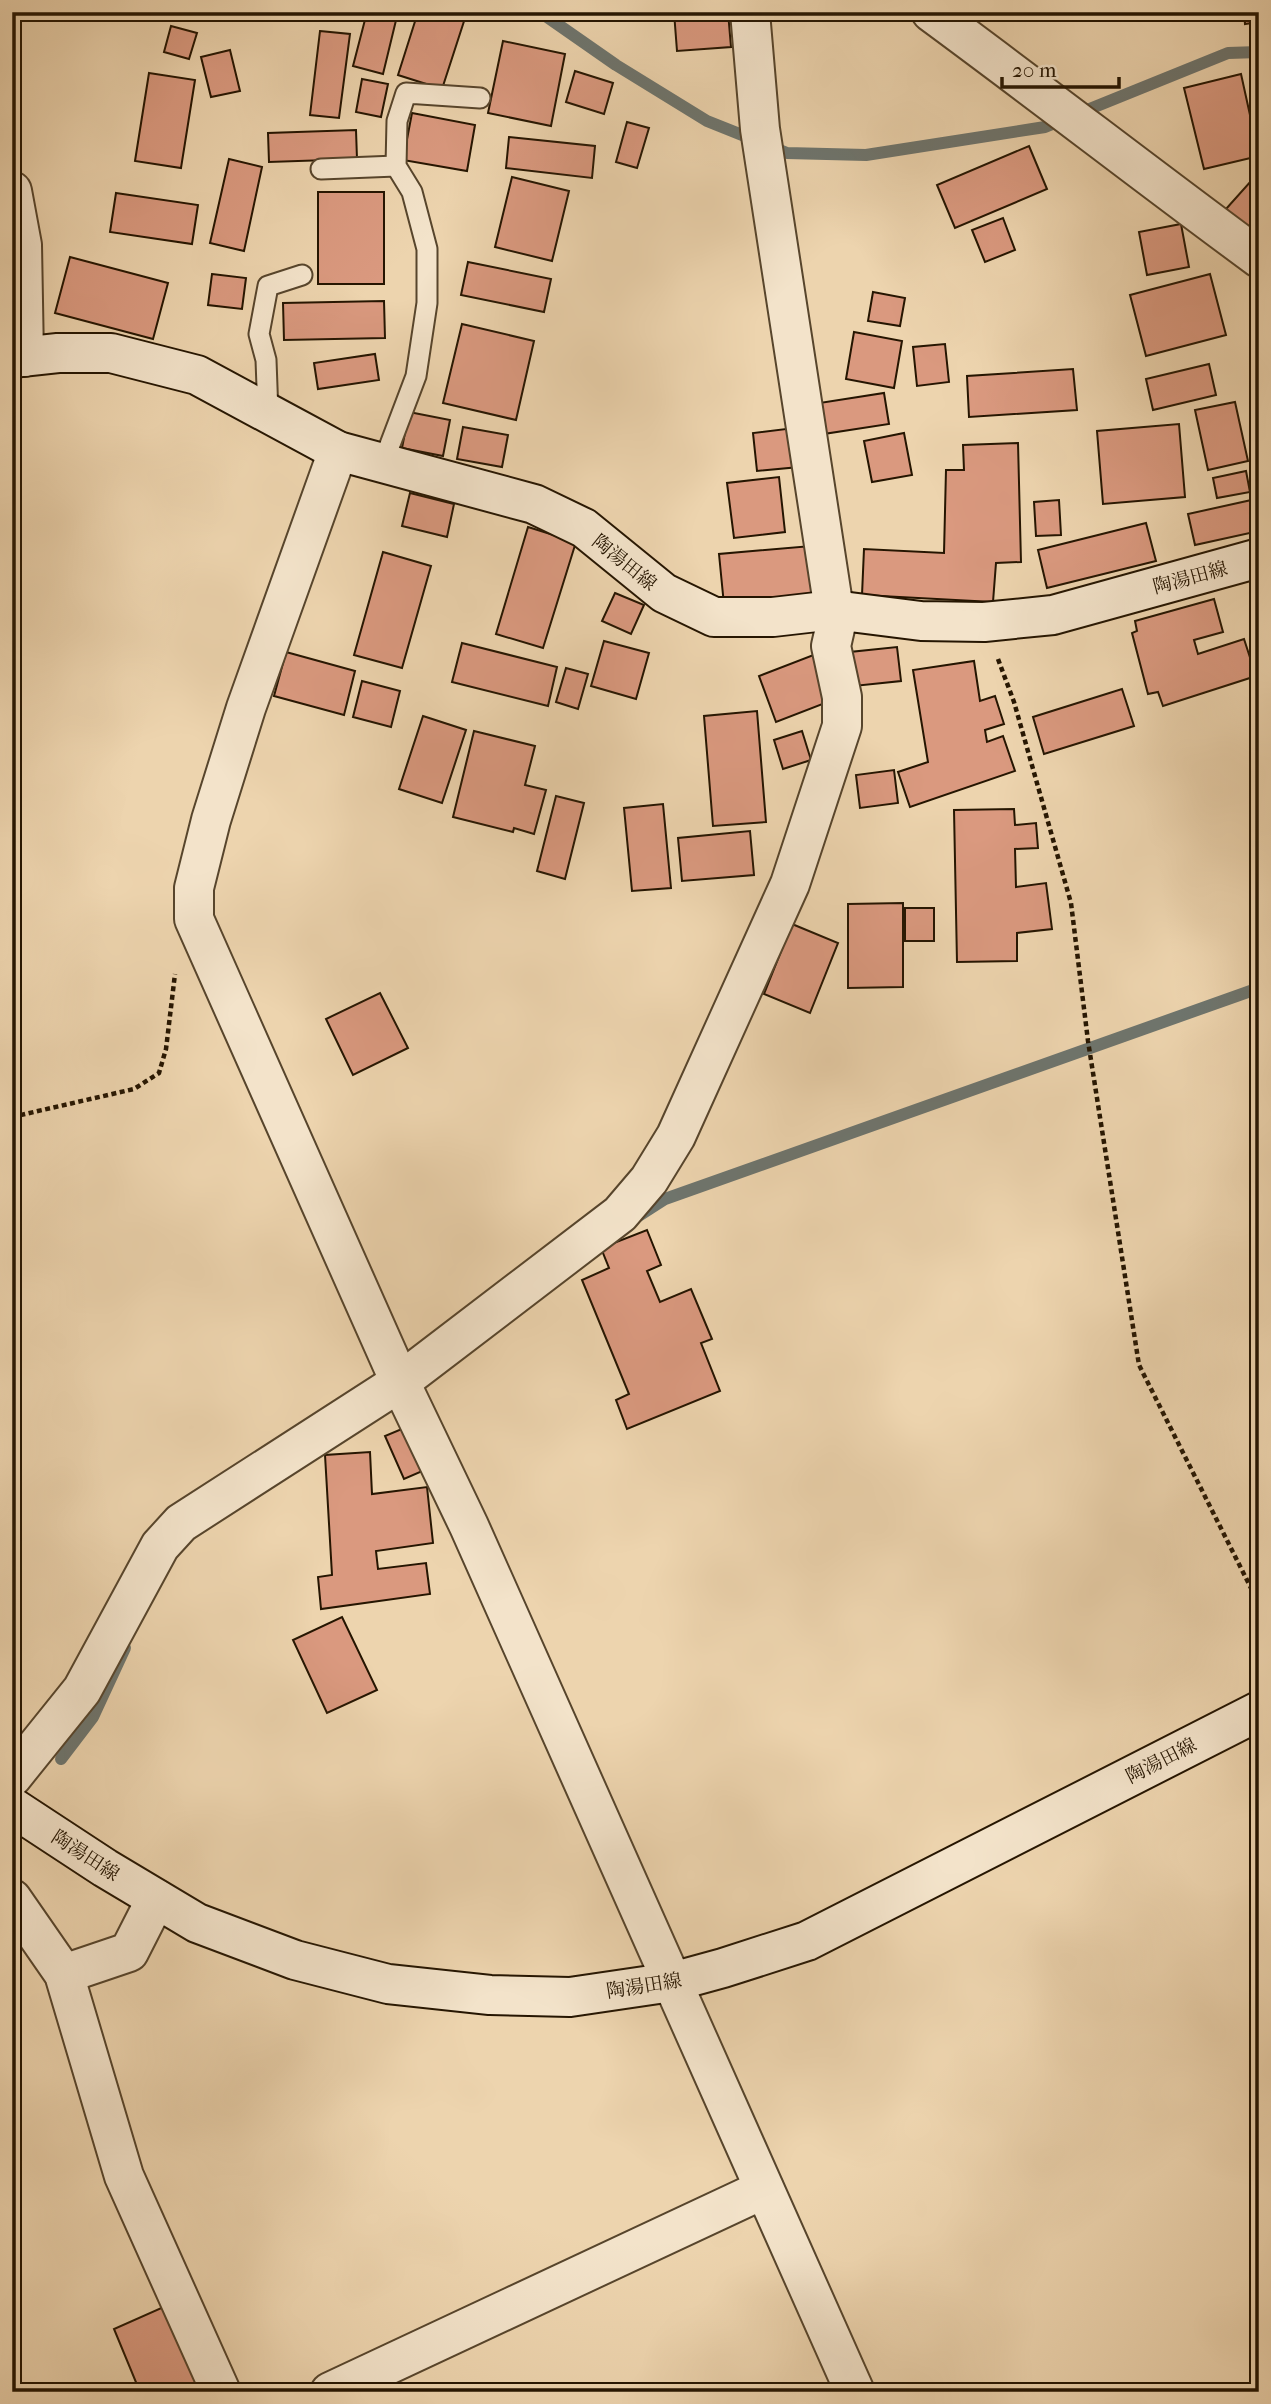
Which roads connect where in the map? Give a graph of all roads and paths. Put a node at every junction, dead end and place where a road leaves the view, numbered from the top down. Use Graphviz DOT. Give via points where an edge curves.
graph roads {
  1 [pos="750,12"];
  2 [pos="931,12"];
  3 [pos="480,98"];
  4 [pos="396,166"];
  5 [pos="321,169"];
  6 [pos="12,191"];
  7 [pos="1259,258"];
  8 [pos="302,275"];
  9 [pos="18,358"];
  10 [pos="268,414"];
  11 [pos="338,451"];
  12 [pos="383,463"];
  13 [pos="1259,558"];
  14 [pos="837,610"];
  15 [pos="984,622"];
  16 [pos="176,967"];
  17 [pos="12,1117"];
  18 [pos="400,1382"];
  19 [pos="1259,1604"];
  20 [pos="1259,1711"];
  21 [pos="12,1777"];
  22 [pos="12,1807"];
  23 [pos="12,1899"];
  24 [pos="156,1899"];
  25 [pos="64,1974"];
  26 [pos="672,1982"];
  27 [pos="764,2189"];
  28 [pos="221,2392"];
  29 [pos="330,2392"];
  30 [pos="855,2392"];
  1 -- 14 [label="street" via="760,129"];
  2 -- 7 [label="street"];
  3 -- 4 [label="lane" via="406,93 397,121"];
  4 -- 5 [label="lane"];
  4 -- 12 [label="lane" via="412,192 427,248 427,303 416,376"];
  6 -- 9 [label="street" via="22,245"];
  8 -- 10 [label="lane" via="268,286 259,334 266,360"];
  9 -- 10 [label="street, 陶湯田線" via="111,353 197,375"];
  10 -- 11 [label="street, 陶湯田線"];
  11 -- 12 [label="street, 陶湯田線"];
  11 -- 18 [label="street" via="211,820 194,888 194,919"];
  12 -- 14 [label="street, 陶湯田線" via="534,504 584,528 664,593 714,617"];
  13 -- 15 [label="street, 陶湯田線" via="1053,615"];
  14 -- 15 [label="street, 陶湯田線" via="921,621"];
  14 -- 18 [label="street" via="831,646 842,697 842,726 790,884 676,1136 649,1180 620,1214"];
  15 -- 19 [label="path" via="1014,702 1071,903 1139,1365"];
  16 -- 17 [label="path" via="159,1073 134,1089"];
  18 -- 21 [label="street" via="181,1523 160,1546 82,1690"];
  18 -- 26 [label="street"];
  20 -- 26 [label="street, 陶湯田線" via="807,1941"];
  22 -- 24 [label="street, 陶湯田線"];
  23 -- 25 [label="street"];
  24 -- 25 [label="street" via="129,1952"];
  24 -- 26 [label="street, 陶湯田線" via="197,1923 283,1956 387,1984 490,1995 570,1997"];
  25 -- 28 [label="street" via="124,2176"];
  26 -- 27 [label="street"];
  27 -- 29 [label="street"];
  27 -- 30 [label="street"];
}
